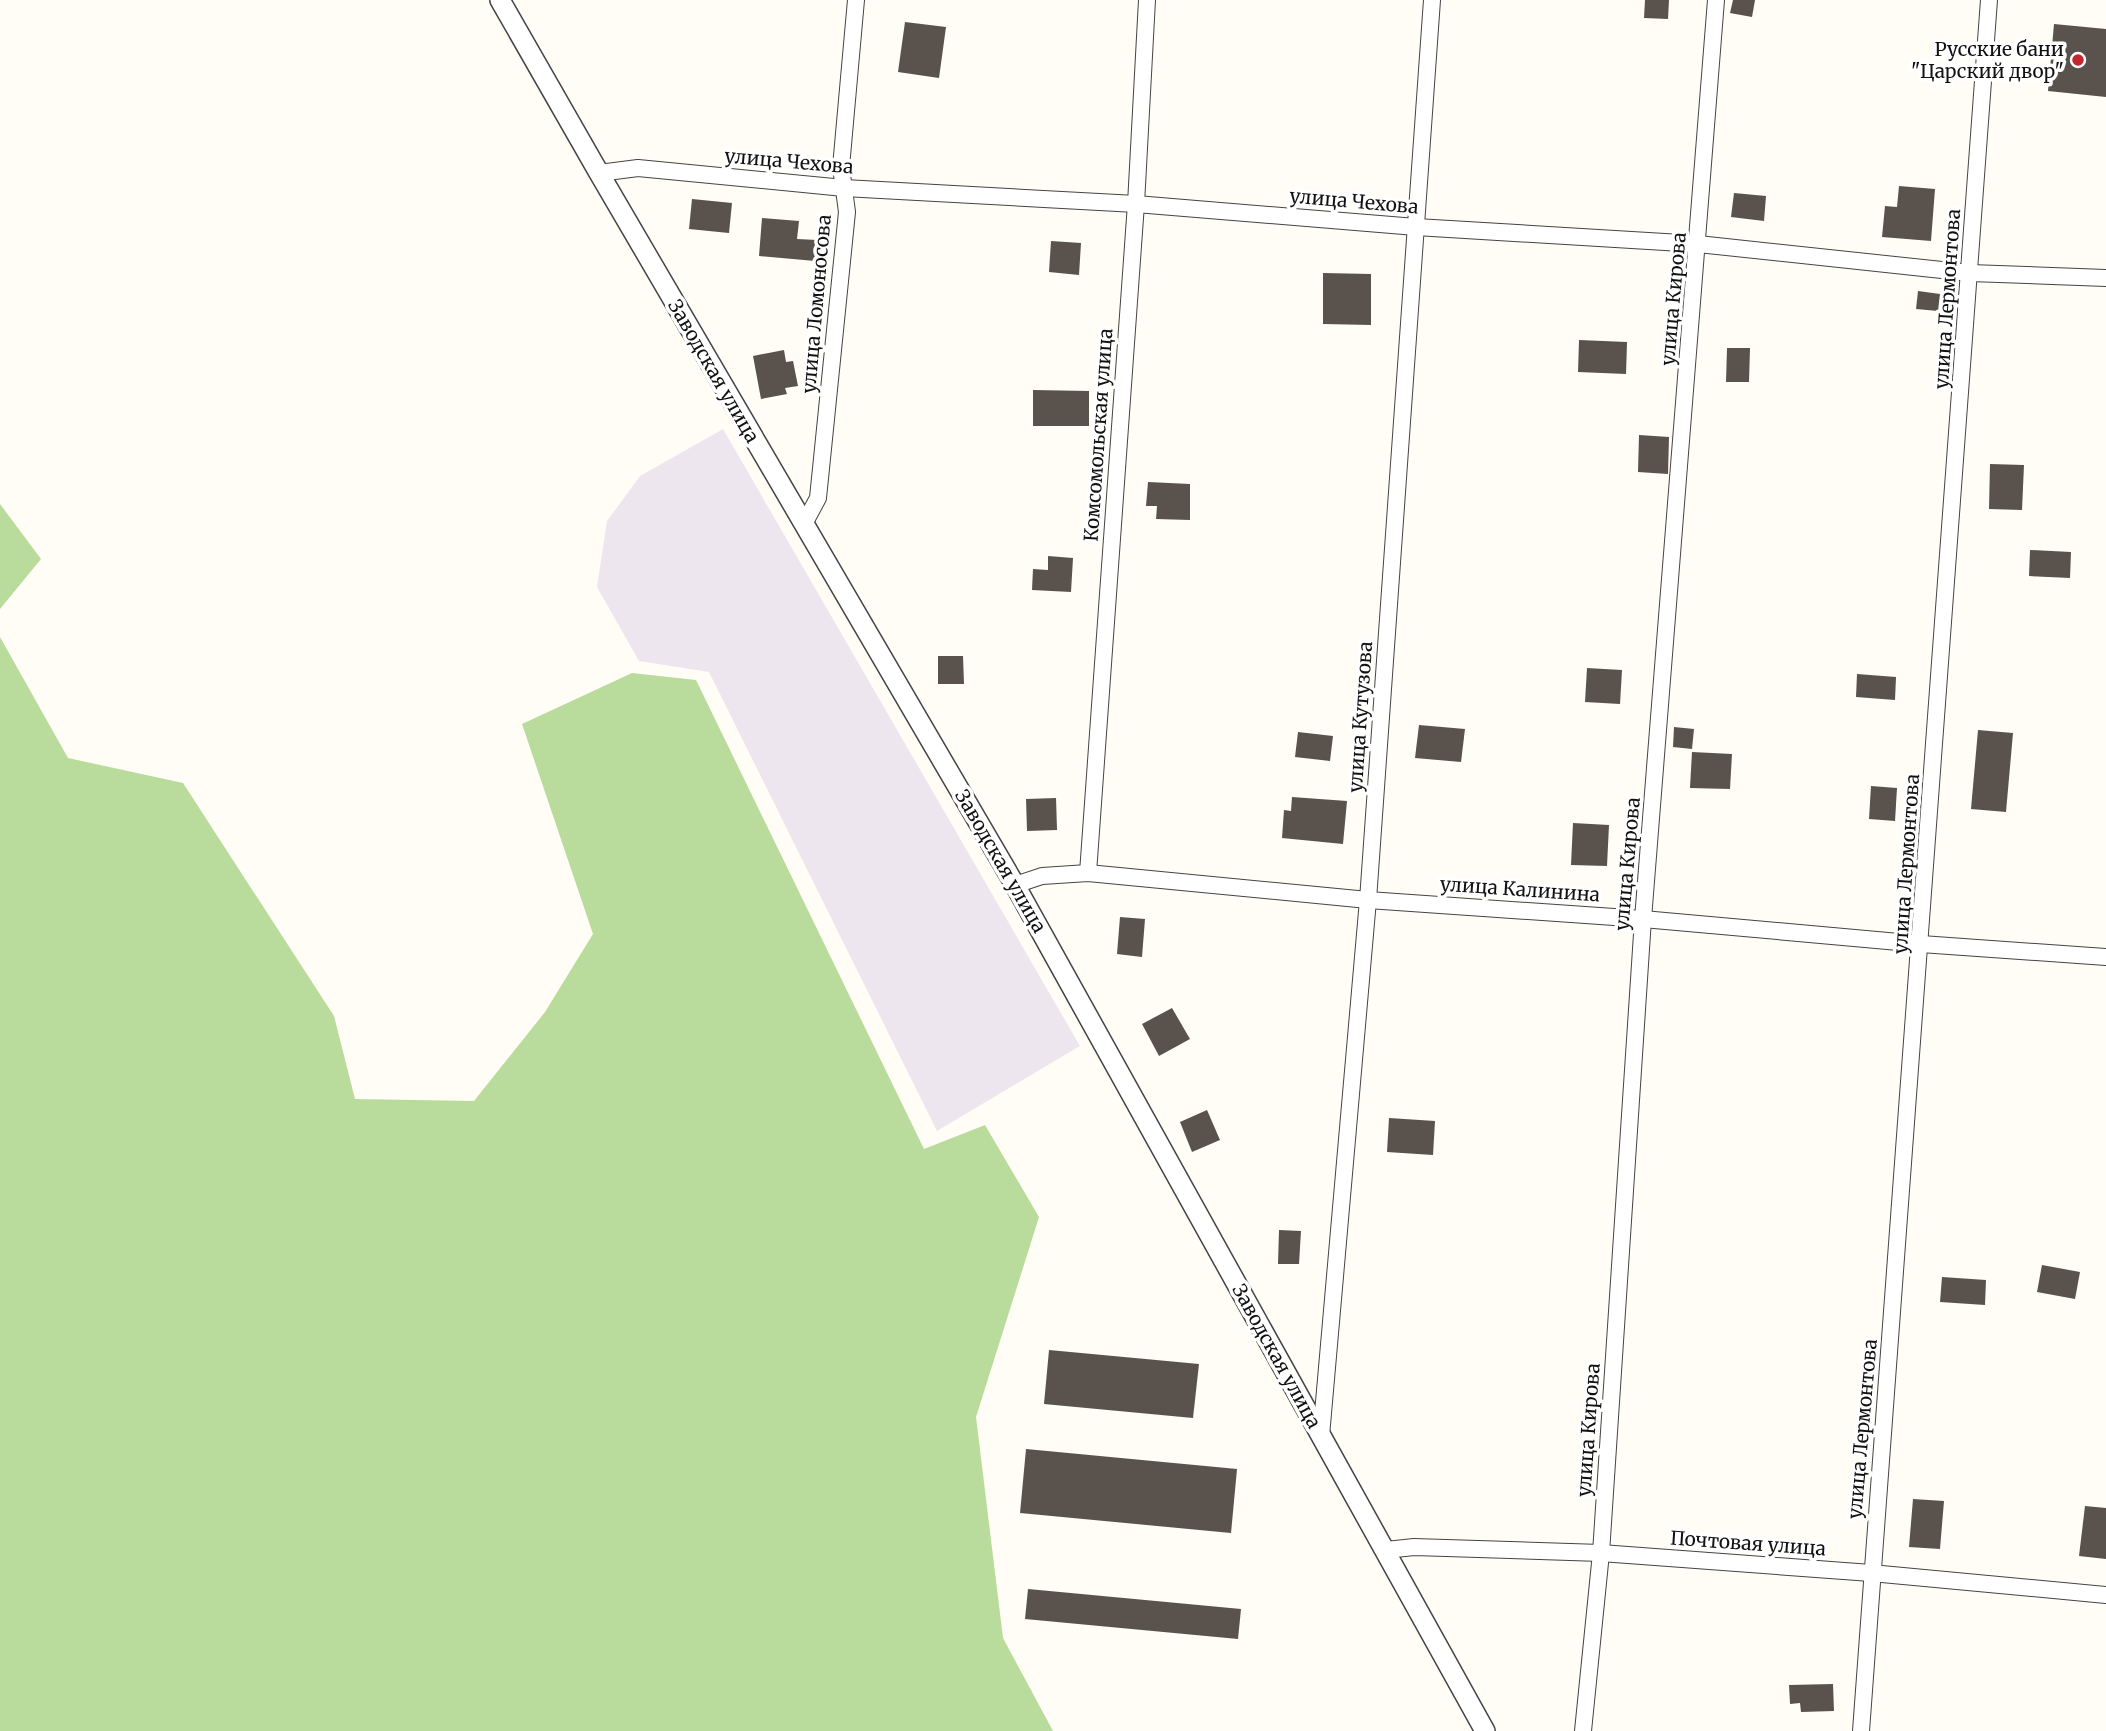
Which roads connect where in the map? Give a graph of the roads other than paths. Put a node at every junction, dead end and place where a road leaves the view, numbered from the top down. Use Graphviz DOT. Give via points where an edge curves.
graph roads {
  1 [pos="500,0"];
  2 [pos="856,0"];
  3 [pos="1147,0"];
  4 [pos="1432,0"];
  5 [pos="1716,0"];
  6 [pos="1989,0"];
  7 [pos="599,173"];
  8 [pos="844,188"];
  9 [pos="1136,204"];
  10 [pos="1416,227"];
  11 [pos="1698,244"];
  12 [pos="1970,273"];
  13 [pos="2106,278"];
  14 [pos="804,524"];
  15 [pos="1088,873"];
  16 [pos="1015,885"];
  17 [pos="1368,900"];
  18 [pos="1643,919"];
  19 [pos="1921,944"];
  20 [pos="2106,957"];
  21 [pos="1321,1436"];
  22 [pos="1386,1550"];
  23 [pos="1601,1553"];
  24 [pos="1871,1573"];
  25 [pos="2106,1595"];
  26 [pos="1485,1731"];
  27 [pos="1583,1731"];
  28 [pos="1861,1731"];
  1 -- 7 [label="street, Заводская улица"];
  2 -- 8 [label="street, улица Ломоносова" via="841,167"];
  3 -- 9 [label="street, Комсомольская улица"];
  4 -- 10 [label="street, улица Кутузова"];
  5 -- 11 [label="street, улица Кирова"];
  6 -- 12 [label="street, улица Лермонтова"];
  7 -- 8 [label="street, улица Чехова" via="638,167"];
  7 -- 14 [label="street, Заводская улица"];
  8 -- 9 [label="street, улица Чехова"];
  8 -- 14 [label="street, улица Ломоносова" via="846,212 818,498"];
  9 -- 10 [label="street, улица Чехова"];
  9 -- 15 [label="street, Комсомольская улица"];
  10 -- 11 [label="street, улица Чехова"];
  10 -- 17 [label="street, улица Кутузова"];
  11 -- 12 [label="street, улица Чехова"];
  11 -- 18 [label="street, улица Кирова"];
  12 -- 13 [label="street, улица Чехова"];
  12 -- 19 [label="street, улица Лермонтова"];
  14 -- 16 [label="street, Заводская улица"];
  15 -- 16 [label="street, улица Калинина" via="1042,876"];
  15 -- 17 [label="street, улица Калинина"];
  16 -- 21 [label="street, Заводская улица"];
  17 -- 18 [label="street, улица Калинина"];
  17 -- 21 [label="street, улица Кутузова"];
  18 -- 19 [label="street, улица Калинина"];
  18 -- 23 [label="street, улица Кирова"];
  19 -- 20 [label="street, улица Калинина"];
  19 -- 24 [label="street, улица Лермонтова"];
  21 -- 22 [label="street, Заводская улица"];
  22 -- 23 [label="street, Почтовая улица" via="1414,1546"];
  22 -- 26 [label="street, Заводская улица"];
  23 -- 24 [label="street, Почтовая улица"];
  23 -- 27 [label="street, улица Кирова"];
  24 -- 25 [label="street, Почтовая улица"];
  24 -- 28 [label="street, улица Лермонтова"];
}
